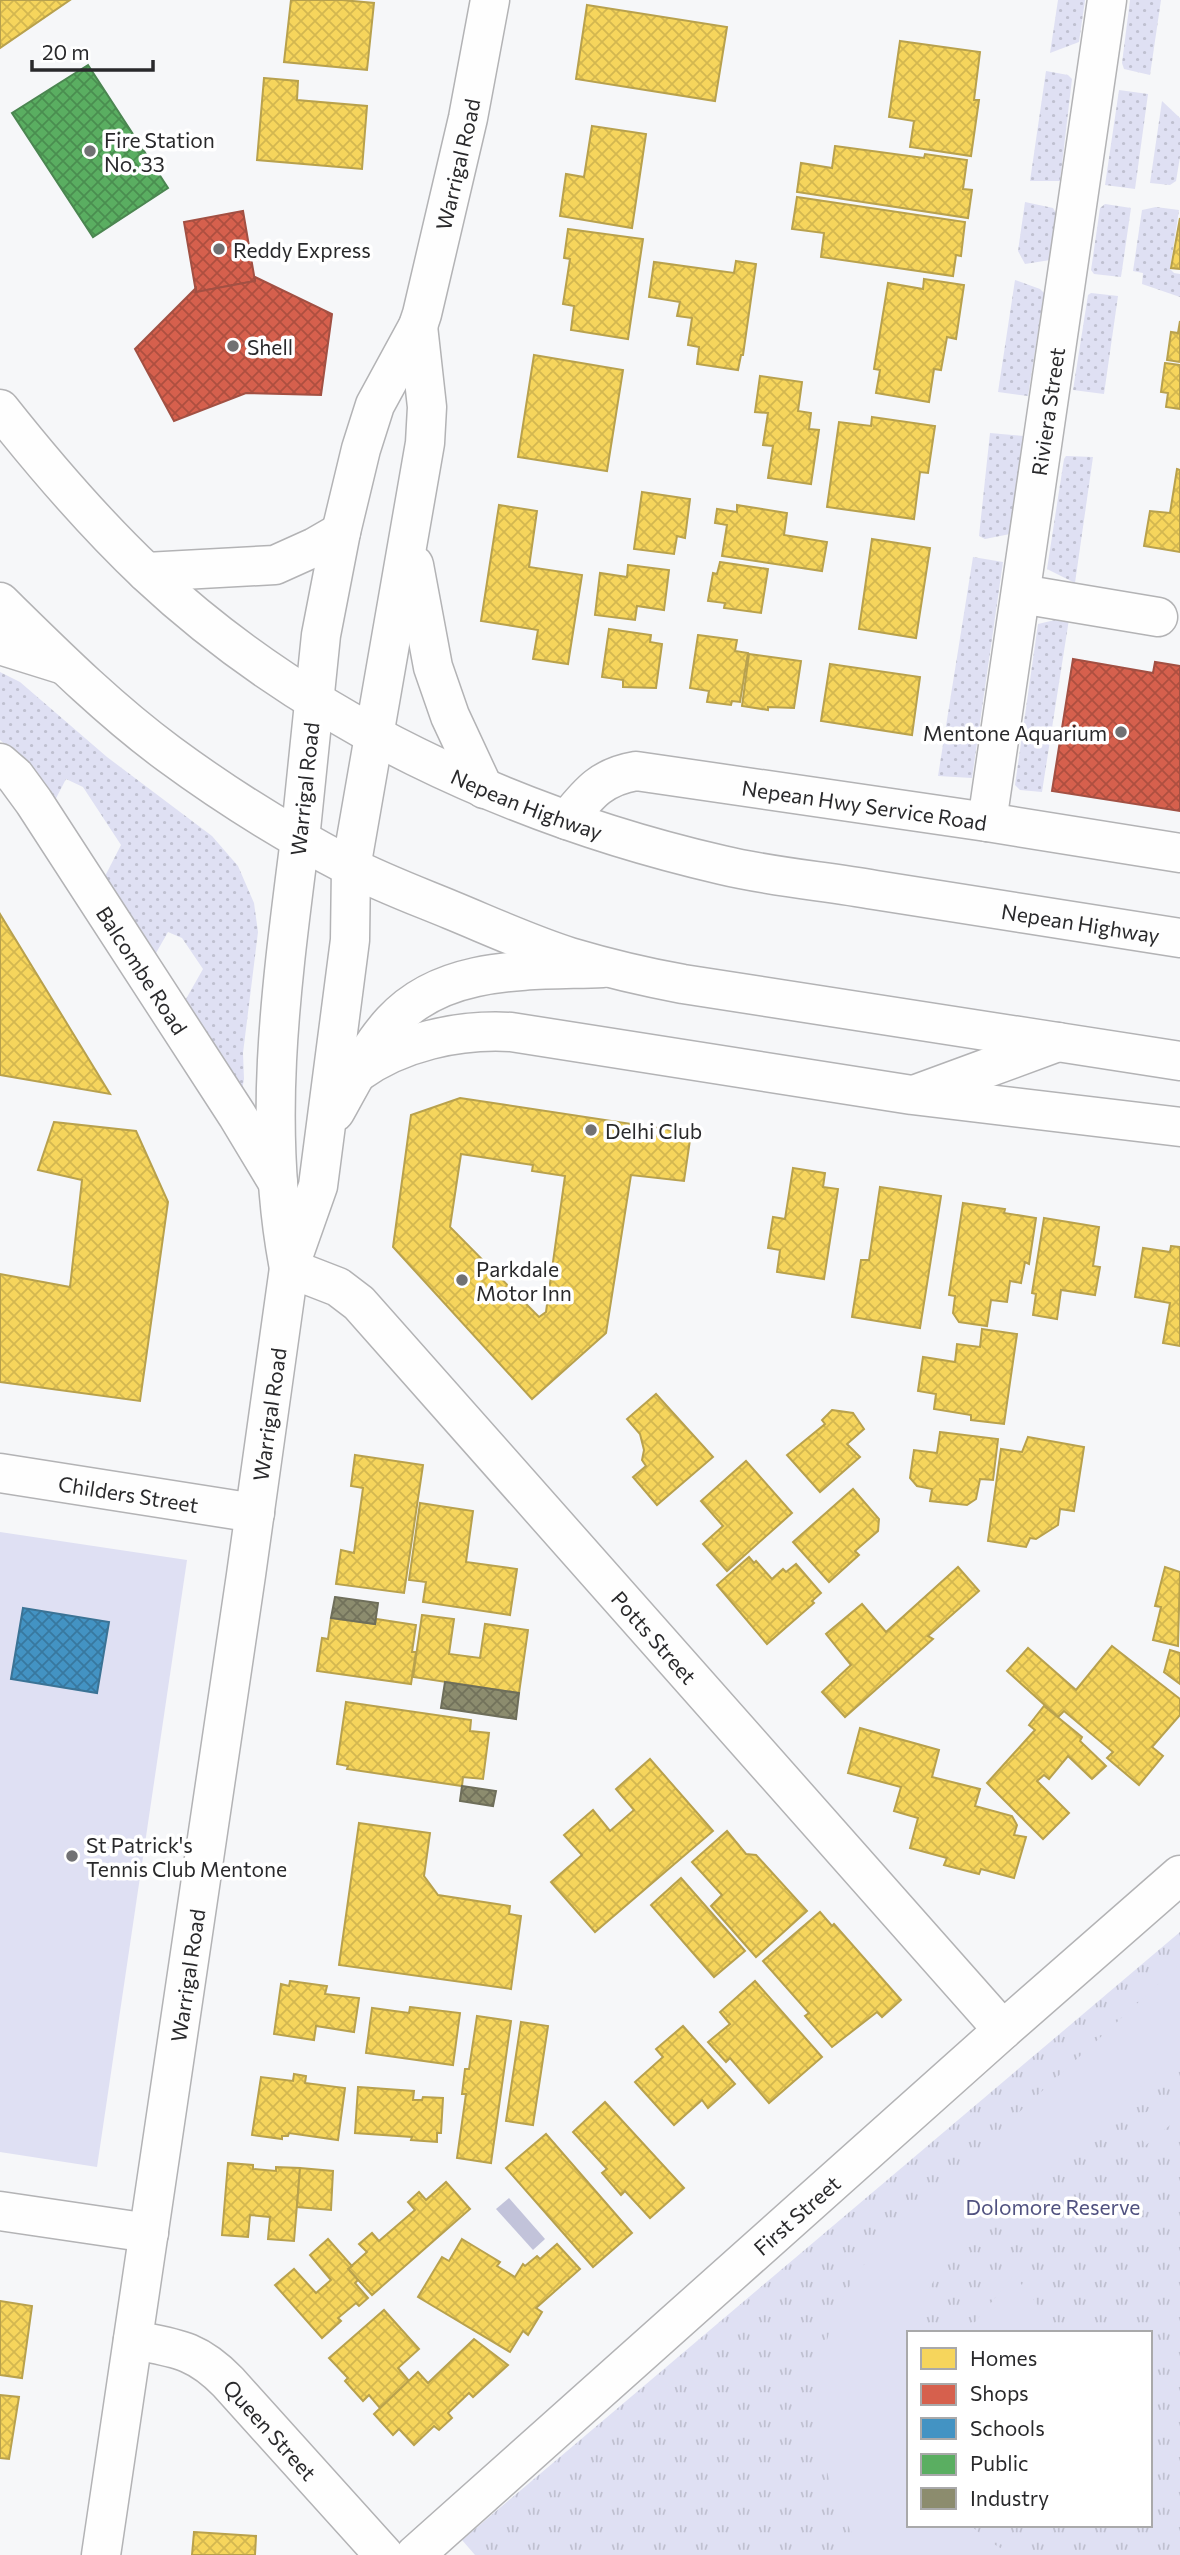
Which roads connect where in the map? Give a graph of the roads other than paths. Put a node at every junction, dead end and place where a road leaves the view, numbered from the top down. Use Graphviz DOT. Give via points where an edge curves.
graph roads {
  1 [pos="490,0"];
  2 [pos="1107,0"];
  3 [pos="418,326"];
  4 [pos="0,409"];
  5 [pos="341,531"];
  6 [pos="409,536"];
  7 [pos="146,572"];
  8 [pos="1021,594"];
  9 [pos="0,602"];
  10 [pos="1158,617"];
  11 [pos="0,645"];
  12 [pos="64,665"];
  13 [pos="314,699"];
  14 [pos="373,733"];
  15 [pos="0,763"];
  16 [pos="484,789"];
  17 [pos="567,820"];
  18 [pos="987,822"];
  19 [pos="300,839"];
  20 [pos="1180,853"];
  21 [pos="351,868"];
  22 [pos="1180,938"];
  23 [pos="610,968"];
  24 [pos="1058,1042"];
  25 [pos="1180,1061"];
  26 [pos="357,1073"];
  27 [pos="912,1095"];
  28 [pos="327,1126"];
  29 [pos="1180,1127"];
  30 [pos="278,1183"];
  31 [pos="289,1268"];
  32 [pos="0,1473"];
  33 [pos="256,1513"];
  34 [pos="1180,1875"];
  35 [pos="1003,2030"];
  36 [pos="0,2211"];
  37 [pos="149,2233"];
  38 [pos="133,2340"];
  39 [pos="101,2555"];
  40 [pos="384,2555"];
  41 [pos="415,2555"];
  1 -- 3 [label="main road, Warrigal Road" via="468,118"];
  2 -- 8 [label="main road, Riviera Street"];
  3 -- 5 [label="main road, Warrigal Road" via="375,405"];
  3 -- 6 [label="main road, Warrigal Road" via="428,407"];
  4 -- 7 [label="main road, Nepean Highway" via="94,520"];
  5 -- 7 [label="main road" via="275,565"];
  5 -- 13 [label="main road, Warrigal Road"];
  6 -- 14 [label="main road, Warrigal Road"];
  6 -- 16 [label="main road" via="433,667"];
  7 -- 13 [label="main road, Nepean Highway" via="257,662"];
  8 -- 10 [label="main road"];
  8 -- 18 [label="main road, Riviera Street"];
  9 -- 12 [label="main road"];
  11 -- 12 [label="main road"];
  12 -- 19 [label="main road" via="168,753"];
  13 -- 14 [label="main road, Nepean Highway"];
  13 -- 19 [label="main road, Warrigal Road"];
  14 -- 16 [label="main road, Nepean Highway"];
  14 -- 21 [label="main road, Warrigal Road"];
  15 -- 30 [label="main road, Balcombe Road" via="42,814"];
  16 -- 17 [label="main road, Nepean Highway"];
  17 -- 18 [label="main road, Nepean Hwy Service Road" via="606,780 636,771"];
  17 -- 22 [label="main road, Nepean Highway" via="724,866"];
  18 -- 20 [label="main road, Nepean Hwy Service Road"];
  19 -- 21 [label="main road"];
  19 -- 30 [label="main road, Warrigal Road" via="275,1071"];
  21 -- 23 [label="main road" via="507,933"];
  21 -- 28 [label="main road, Warrigal Road" via="350,940"];
  23 -- 24 [label="main road" via="683,984"];
  23 -- 26 [label="main road" via="496,974 440,988 393,1021"];
  24 -- 25 [label="main road"];
  24 -- 27 [label="main road"];
  26 -- 27 [label="main road" via="388,1055 430,1040 499,1031"];
  26 -- 28 [label="main road"];
  27 -- 29 [label="main road"];
  28 -- 31 [label="main road, Warrigal Road" via="318,1186"];
  30 -- 31 [label="main road, Warrigal Road"];
  31 -- 33 [label="main road, Warrigal Road"];
  31 -- 35 [label="main road, Potts Street" via="338,1287 359,1303"];
  32 -- 33 [label="main road, Childers Street"];
  33 -- 37 [label="main road, Warrigal Road"];
  34 -- 35 [label="main road, First Street"];
  35 -- 41 [label="main road, First Street"];
  36 -- 37 [label="main road"];
  37 -- 38 [label="main road, Warrigal Road"];
  38 -- 39 [label="main road, Warrigal Road"];
  38 -- 40 [label="main road, Queen Street" via="187,2351 206,2362"];
}
